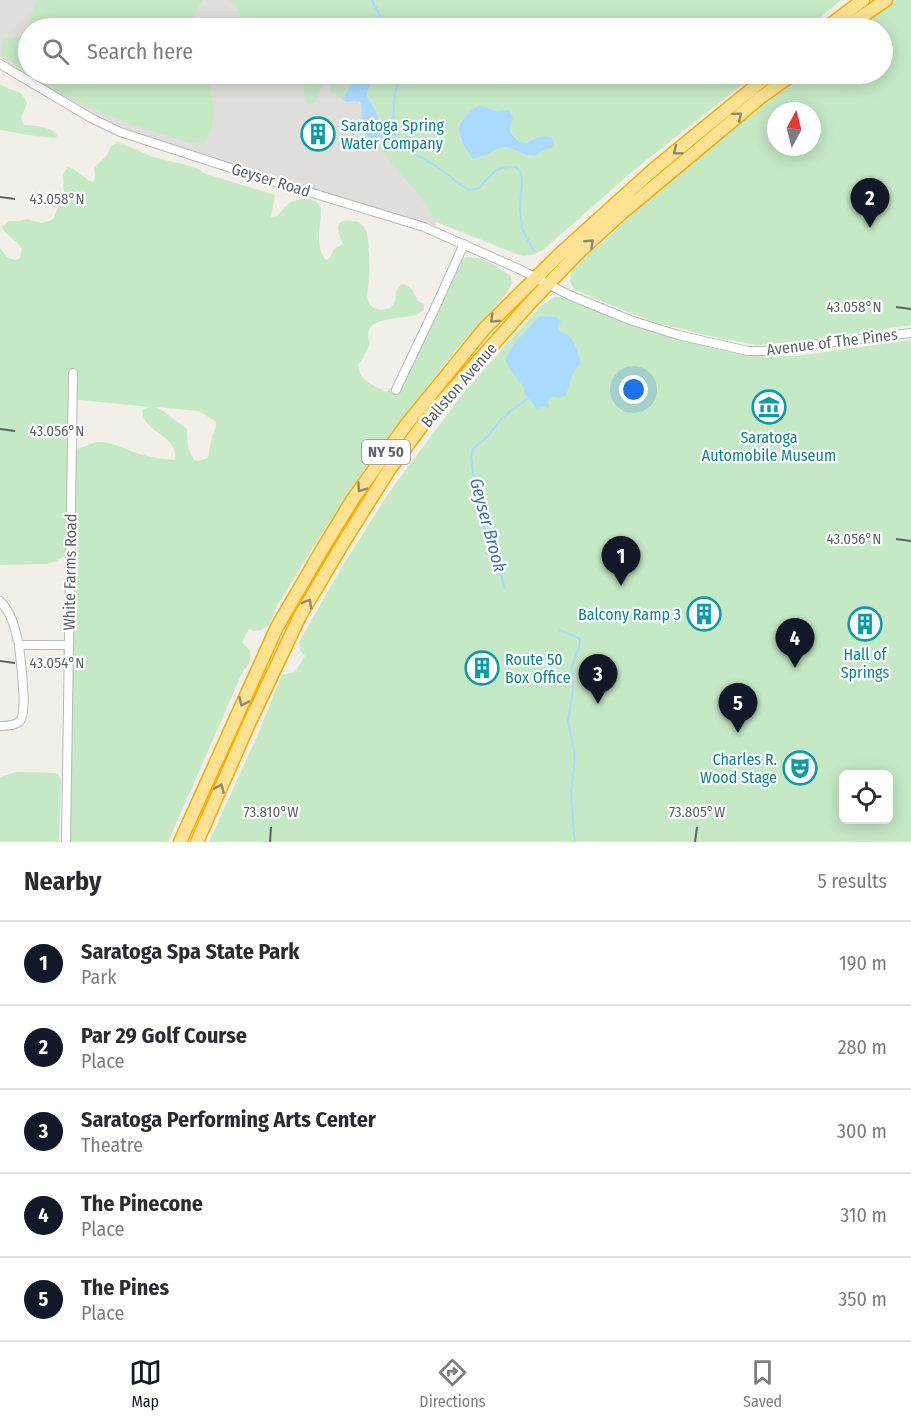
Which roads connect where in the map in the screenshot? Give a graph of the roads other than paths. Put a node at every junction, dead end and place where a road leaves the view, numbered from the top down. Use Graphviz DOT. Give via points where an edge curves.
graph roads {
  1 [pos="863,0"];
  2 [pos="886,0"];
  3 [pos="839,18"];
  4 [pos="860,18"];
  5 [pos="0,64"];
  6 [pos="18,75"];
  7 [pos="34,84"];
  8 [pos="758,84"];
  9 [pos="779,84"];
  10 [pos="464,244"];
  11 [pos="536,278"];
  12 [pos="548,284"];
  13 [pos="911,333"];
  14 [pos="73,373"];
  15 [pos="396,390"];
  16 [pos="0,601"];
  17 [pos="19,645"];
  18 [pos="69,645"];
  19 [pos="0,726"];
  20 [pos="66,842"];
  21 [pos="180,842"];
  22 [pos="197,842"];
  1 -- 3 [label="highway"];
  2 -- 4 [label="highway"];
  5 -- 6 [label="street, Geyser Road"];
  7 -- 10 [label="street, Geyser Road" via="120,132 424,227"];
  8 -- 11 [label="highway, Ballston Avenue / NY 50, one-way" via="654,169"];
  12 -- 9 [label="highway, Ballston Avenue / NY 50, one-way" via="622,213"];
  10 -- 11 [label="street, Geyser Road"];
  10 -- 15 [label="street"];
  11 -- 12 [label="street, Geyser Road"];
  11 -- 21 [label="highway, Ballston Avenue / NY 50, one-way" via="485,328 406,425 322,548 277,627"];
  12 -- 13 [label="street, Avenue of The Pines" via="630,320 748,351"];
  22 -- 12 [label="highway, Ballston Avenue / NY 50, one-way" via="300,616 383,479 430,415"];
  14 -- 18 [label="street, White Farms Road"];
  16 -- 17 [label="street" via="12,618"];
  17 -- 18 [label="street"];
  17 -- 19 [label="street" via="24,715 19,722"];
  18 -- 20 [label="street, White Farms Road"];
}
